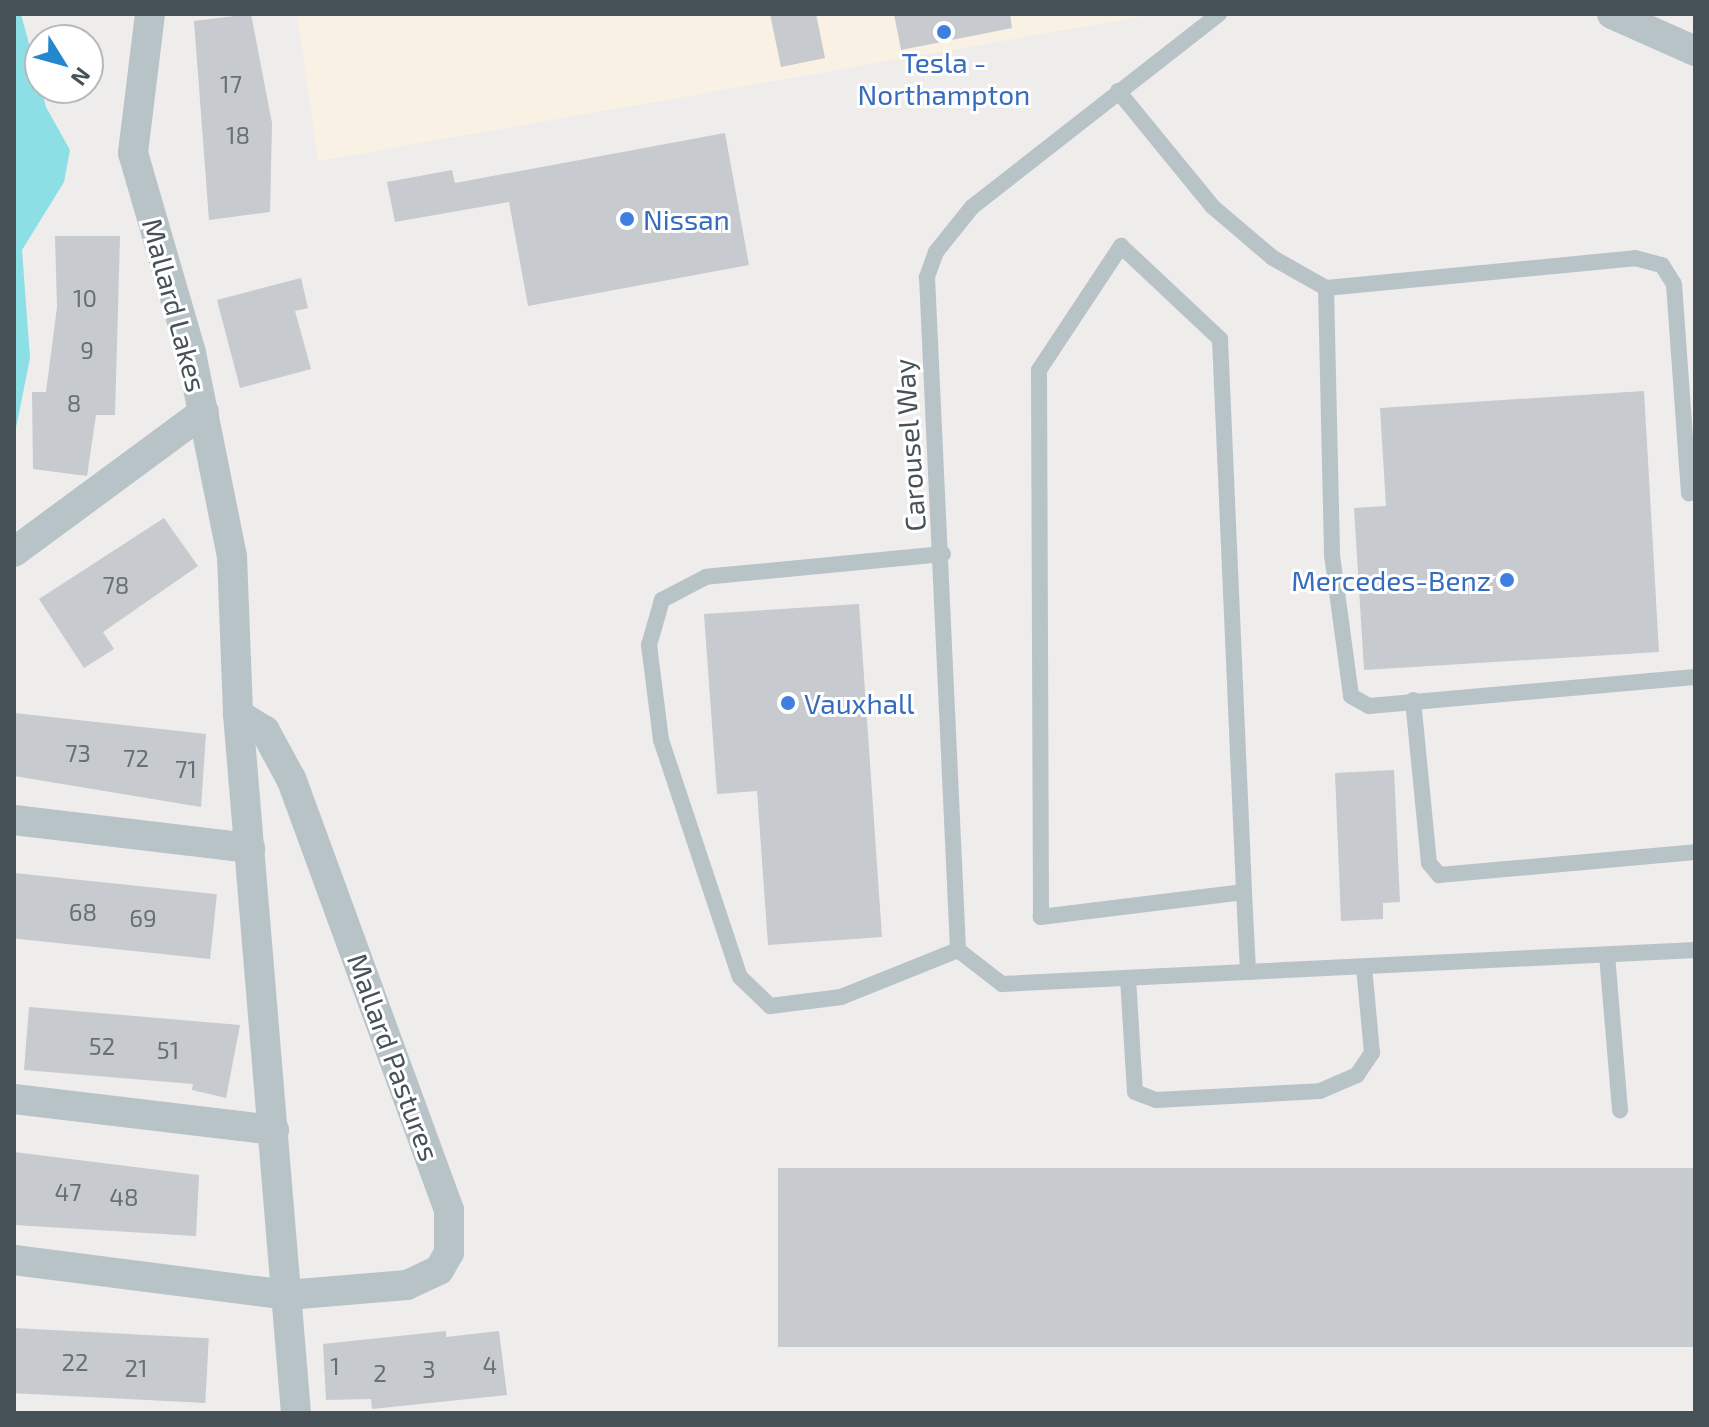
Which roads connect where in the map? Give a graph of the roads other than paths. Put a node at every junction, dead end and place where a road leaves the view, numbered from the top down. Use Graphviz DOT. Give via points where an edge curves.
graph roads {
  1 [pos="150,14"];
  2 [pos="1218,14"];
  3 [pos="1612,14"];
  4 [pos="1695,51"];
  5 [pos="1118,91"];
  6 [pos="1326,288"];
  7 [pos="204,412"];
  8 [pos="1689,493"];
  9 [pos="14,552"];
  10 [pos="943,554"];
  11 [pos="1695,677"];
  12 [pos="1413,700"];
  13 [pos="238,714"];
  14 [pos="14,820"];
  15 [pos="250,848"];
  16 [pos="1695,852"];
  17 [pos="1244,892"];
  18 [pos="958,950"];
  19 [pos="1695,950"];
  20 [pos="1607,955"];
  21 [pos="1364,967"];
  22 [pos="1248,972"];
  23 [pos="1128,978"];
  24 [pos="14,1099"];
  25 [pos="1620,1110"];
  26 [pos="274,1130"];
  27 [pos="14,1260"];
  28 [pos="287,1295"];
  29 [pos="296,1413"];
  1 -- 7 [label="street, Mallard Lakes" via="133,153"];
  2 -- 5 [label="lane, Carousel Way"];
  3 -- 4 [label="street"];
  5 -- 6 [label="lane" via="1213,207 1273,258"];
  5 -- 10 [label="lane, Carousel Way" via="972,207 936,252 924,303"];
  6 -- 8 [label="lane" via="1635,258 1662,265 1674,284"];
  6 -- 12 [label="lane" via="1332,555 1351,696 1369,706"];
  7 -- 9 [label="street, Mallard Lakes"];
  7 -- 13 [label="street" via="232,556"];
  10 -- 18 [label="lane, Carousel Way"];
  10 -- 18 [label="lane" via="706,577 662,600 649,645 661,740 740,977 770,1006 841,997"];
  11 -- 12 [label="lane"];
  12 -- 16 [label="lane" via="1429,863 1439,875"];
  13 -- 15 [label="street"];
  13 -- 28 [label="street, Mallard Pastures" via="265,731 291,779 454,1233 439,1270 407,1285"];
  14 -- 15 [label="street"];
  15 -- 26 [label="street"];
  17 -- 17 [label="lane" via="1220,339 1121,246 1039,370 1041,917"];
  17 -- 22 [label="lane"];
  18 -- 23 [label="lane" via="1002,984"];
  19 -- 20 [label="lane"];
  20 -- 21 [label="lane"];
  20 -- 25 [label="lane"];
  21 -- 22 [label="lane"];
  21 -- 23 [label="lane" via="1372,1053 1357,1075 1320,1091 1156,1100 1135,1092"];
  22 -- 23 [label="lane"];
  24 -- 26 [label="street"];
  26 -- 28 [label="street"];
  27 -- 28 [label="street, Mallard Pastures"];
  28 -- 29 [label="street"];
}
